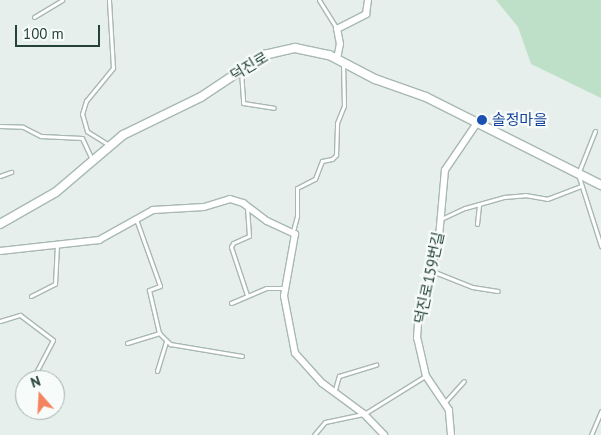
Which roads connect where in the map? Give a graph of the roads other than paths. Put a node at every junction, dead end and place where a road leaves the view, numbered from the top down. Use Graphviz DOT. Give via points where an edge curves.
graph roads {
  1 [pos="62,0"];
  2 [pos="110,0"];
  3 [pos="319,0"];
  4 [pos="368,0"];
  5 [pos="34,17"];
  6 [pos="337,29"];
  7 [pos="340,60"];
  8 [pos="241,68"];
  9 [pos="274,108"];
  10 [pos="477,123"];
  11 [pos="0,126"];
  12 [pos="595,130"];
  13 [pos="109,145"];
  14 [pos="92,160"];
  15 [pos="11,172"];
  16 [pos="578,174"];
  17 [pos="0,176"];
  18 [pos="601,185"];
  19 [pos="581,186"];
  20 [pos="480,203"];
  21 [pos="247,206"];
  22 [pos="135,218"];
  23 [pos="441,219"];
  24 [pos="1,222"];
  25 [pos="478,224"];
  26 [pos="293,231"];
  27 [pos="57,244"];
  28 [pos="601,246"];
  29 [pos="0,251"];
  30 [pos="432,271"];
  31 [pos="285,288"];
  32 [pos="498,291"];
  33 [pos="247,295"];
  34 [pos="31,296"];
  35 [pos="231,304"];
  36 [pos="0,321"];
  37 [pos="160,333"];
  38 [pos="166,341"];
  39 [pos="127,342"];
  40 [pos="242,356"];
  41 [pos="376,365"];
  42 [pos="37,370"];
  43 [pos="156,371"];
  44 [pos="426,376"];
  45 [pos="464,381"];
  46 [pos="334,393"];
  47 [pos="444,403"];
  48 [pos="601,411"];
  49 [pos="364,414"];
  50 [pos="314,435"];
  51 [pos="384,435"];
  52 [pos="451,435"];
  53 [pos="591,435"];
  1 -- 5 [label="lane"];
  2 -- 13 [label="lane" via="113,68 86,101 82,114 87,132"];
  3 -- 6 [label="lane"];
  4 -- 6 [label="street" via="366,14"];
  6 -- 7 [label="street"];
  7 -- 8 [label="street, 덕진로" via="312,50 286,49 264,55"];
  7 -- 10 [label="street, 덕진로"];
  7 -- 26 [label="lane" via="344,106 337,123 336,155 332,160 322,161 315,179 297,188 297,216"];
  8 -- 9 [label="lane" via="244,103"];
  8 -- 13 [label="street, 덕진로" via="201,97"];
  10 -- 16 [label="street, 덕진로"];
  10 -- 23 [label="street, 덕진로159번길" via="445,170"];
  11 -- 14 [label="lane" via="23,127 41,136 82,138"];
  12 -- 16 [label="lane"];
  13 -- 14 [label="street, 덕진로"];
  14 -- 24 [label="street, 덕진로" via="56,192"];
  15 -- 17 [label="lane"];
  16 -- 18 [label="street, 덕진로"];
  16 -- 19 [label="lane"];
  19 -- 20 [label="lane" via="547,199 515,195"];
  19 -- 28 [label="lane"];
  20 -- 23 [label="lane"];
  20 -- 25 [label="lane"];
  21 -- 22 [label="street" via="230,199 204,207 153,210"];
  21 -- 26 [label="street" via="267,221"];
  21 -- 33 [label="lane" via="249,236 233,242 231,247"];
  22 -- 27 [label="street" via="99,240"];
  22 -- 37 [label="lane" via="160,286 149,290"];
  23 -- 30 [label="street, 덕진로159번길"];
  26 -- 31 [label="street" via="296,242"];
  27 -- 29 [label="street"];
  27 -- 34 [label="lane" via="56,284"];
  30 -- 32 [label="lane" via="472,287"];
  30 -- 44 [label="street, 덕진로159번길" via="418,331"];
  31 -- 33 [label="lane" via="272,287"];
  31 -- 46 [label="street" via="284,302 295,353"];
  33 -- 35 [label="lane"];
  36 -- 42 [label="lane" via="20,315 53,340"];
  37 -- 38 [label="lane"];
  37 -- 39 [label="lane"];
  38 -- 40 [label="lane" via="190,349"];
  38 -- 43 [label="lane"];
  41 -- 46 [label="lane" via="336,378"];
  44 -- 47 [label="street, 덕진로159번길"];
  44 -- 49 [label="lane"];
  45 -- 47 [label="lane"];
  46 -- 49 [label="street"];
  47 -- 52 [label="street, 덕진로159번길" via="451,418"];
  48 -- 53 [label="lane"];
  49 -- 50 [label="lane" via="325,422"];
  49 -- 51 [label="street"];
}
